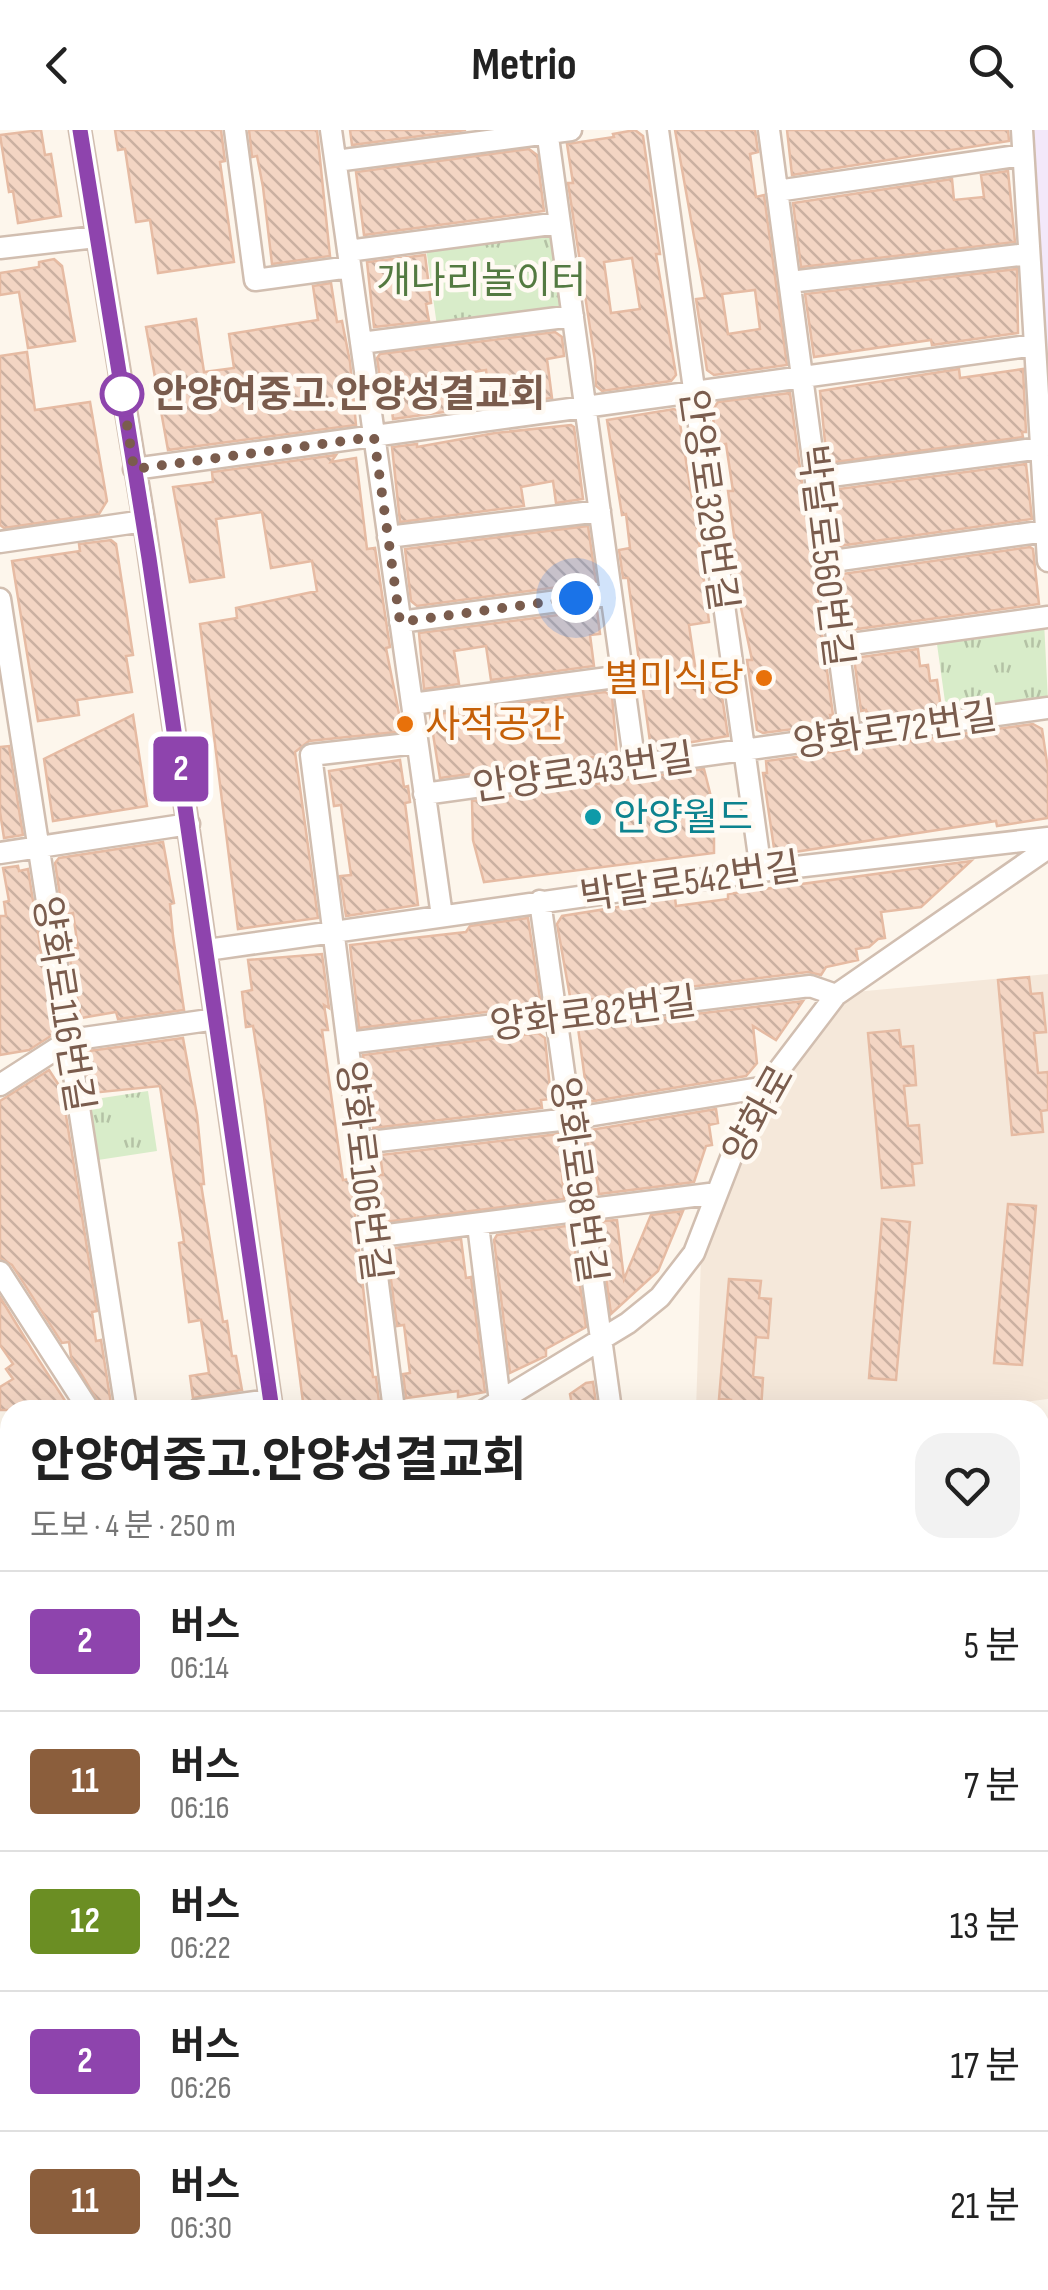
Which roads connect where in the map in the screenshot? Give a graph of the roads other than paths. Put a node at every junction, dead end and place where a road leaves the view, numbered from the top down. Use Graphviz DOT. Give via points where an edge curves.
graph roads {
  1 [pos="80,130"];
  2 [pos="235,130"];
  3 [pos="331,130"];
  4 [pos="571,130"];
  5 [pos="658,130"];
  6 [pos="769,130"];
  7 [pos="1022,130"];
  8 [pos="547,132"];
  9 [pos="1023,155"];
  10 [pos="336,160"];
  11 [pos="777,191"];
  12 [pos="558,222"];
  13 [pos="96,236"];
  14 [pos="0,248"];
  15 [pos="1028,254"];
  16 [pos="349,259"];
  17 [pos="790,282"];
  18 [pos="573,316"];
  19 [pos="360,343"];
  20 [pos="1034,345"];
  21 [pos="802,377"];
  22 [pos="694,392"];
  23 [pos="586,408"];
  24 [pos="374,437"];
  25 [pos="1041,448"];
  26 [pos="134,469"];
  27 [pos="816,478"];
  28 [pos="600,510"];
  29 [pos="144,521"];
  30 [pos="1046,531"];
  31 [pos="388,537"];
  32 [pos="0,542"];
  33 [pos="1048,561"];
  34 [pos="826,562"];
  35 [pos="611,594"];
  36 [pos="0,599"];
  37 [pos="1048,617"];
  38 [pos="400,622"];
  39 [pos="837,646"];
  40 [pos="623,676"];
  41 [pos="412,704"];
  42 [pos="1048,708"];
  43 [pos="850,735"];
  44 [pos="417,743"];
  45 [pos="742,751"];
  46 [pos="635,766"];
  47 [pos="424,794"];
  48 [pos="189,824"];
  49 [pos="1048,838"];
  50 [pos="39,847"];
  51 [pos="1048,848"];
  52 [pos="0,854"];
  53 [pos="761,871"];
  54 [pos="540,902"];
  55 [pos="442,916"];
  56 [pos="334,932"];
  57 [pos="207,950"];
  58 [pos="836,995"];
  59 [pos="556,1017"];
  60 [pos="216,1018"];
  61 [pos="70,1040"];
  62 [pos="348,1043"];
  63 [pos="0,1085"];
  64 [pos="766,1087"];
  65 [pos="570,1118"];
  66 [pos="360,1143"];
  67 [pos="717,1193"];
  68 [pos="582,1211"];
  69 [pos="478,1224"];
  70 [pos="372,1237"];
  71 [pos="0,1272"];
  72 [pos="602,1340"];
  73 [pos="83,1400"];
  74 [pos="124,1400"];
  75 [pos="270,1400"];
  76 [pos="393,1400"];
  77 [pos="494,1400"];
  78 [pos="506,1400"];
  79 [pos="610,1400"];
  1 -- 13 [label="street"];
  2 -- 16 [label="street" via="255,280"];
  3 -- 10 [label="street, 안양로343번길"];
  4 -- 8 [label="street"];
  5 -- 22 [label="street, 안양로329번길"];
  6 -- 11 [label="street, 박달로560번길"];
  7 -- 9 [label="street"];
  8 -- 10 [label="street"];
  8 -- 12 [label="street"];
  9 -- 11 [label="street"];
  9 -- 15 [label="street"];
  10 -- 16 [label="street, 안양로343번길"];
  11 -- 17 [label="street, 박달로560번길"];
  12 -- 16 [label="street"];
  12 -- 18 [label="street"];
  13 -- 14 [label="street"];
  13 -- 26 [label="street"];
  15 -- 17 [label="street"];
  15 -- 20 [label="street"];
  16 -- 19 [label="street, 안양로343번길"];
  17 -- 21 [label="street, 박달로560번길"];
  18 -- 19 [label="street"];
  18 -- 23 [label="street"];
  19 -- 24 [label="street, 안양로343번길"];
  20 -- 21 [label="street"];
  20 -- 25 [label="street"];
  21 -- 22 [label="street"];
  21 -- 27 [label="street, 박달로560번길"];
  22 -- 23 [label="street"];
  22 -- 45 [label="street, 안양로329번길"];
  23 -- 24 [label="street"];
  23 -- 28 [label="street"];
  24 -- 26 [label="street"];
  24 -- 31 [label="street, 안양로343번길"];
  25 -- 27 [label="street"];
  25 -- 30 [label="street"];
  26 -- 29 [label="street"];
  27 -- 34 [label="street, 박달로560번길"];
  28 -- 31 [label="street"];
  28 -- 35 [label="street"];
  29 -- 32 [label="street"];
  29 -- 48 [label="street"];
  30 -- 33 [label="street"];
  30 -- 34 [label="street"];
  31 -- 38 [label="street, 안양로343번길"];
  34 -- 39 [label="street, 박달로560번길"];
  35 -- 38 [label="street"];
  35 -- 40 [label="street"];
  36 -- 50 [label="street, 양화로116번길"];
  37 -- 39 [label="street"];
  38 -- 41 [label="street, 안양로343번길"];
  39 -- 43 [label="street, 박달로560번길"];
  40 -- 41 [label="street"];
  40 -- 46 [label="street"];
  41 -- 44 [label="street, 안양로343번길"];
  42 -- 43 [label="street, 양화로72번길"];
  43 -- 45 [label="street, 양화로72번길"];
  44 -- 47 [label="street, 안양로343번길"];
  44 -- 56 [label="street" via="312,755"];
  45 -- 46 [label="street, 안양로343번길"];
  45 -- 53 [label="street, 안양로329번길"];
  46 -- 47 [label="street, 안양로343번길"];
  47 -- 55 [label="street, 안양로343번길"];
  48 -- 50 [label="street"];
  48 -- 57 [label="street"];
  49 -- 53 [label="street, 박달로542번길"];
  50 -- 52 [label="street"];
  50 -- 61 [label="street, 양화로116번길"];
  51 -- 58 [label="street, 양화로"];
  53 -- 54 [label="street, 박달로542번길"];
  54 -- 55 [label="street, 박달로542번길"];
  54 -- 59 [label="street, 양화로98번길"];
  55 -- 56 [label="street, 박달로542번길"];
  56 -- 57 [label="street, 박달로542번길"];
  56 -- 62 [label="street, 양화로106번길"];
  57 -- 60 [label="street"];
  58 -- 59 [label="street, 양화로82번길" via="810,986"];
  58 -- 64 [label="street, 양화로"];
  59 -- 62 [label="street, 양화로82번길"];
  59 -- 65 [label="street, 양화로98번길"];
  60 -- 61 [label="street"];
  60 -- 75 [label="street"];
  61 -- 63 [label="street"];
  61 -- 74 [label="street, 양화로116번길"];
  62 -- 66 [label="street, 양화로106번길"];
  64 -- 65 [label="street"];
  64 -- 67 [label="street, 양화로"];
  65 -- 66 [label="street"];
  65 -- 68 [label="street, 양화로98번길"];
  66 -- 70 [label="street, 양화로106번길"];
  67 -- 68 [label="street"];
  67 -- 72 [label="street, 양화로" via="694,1254 660,1297"];
  68 -- 69 [label="street"];
  68 -- 72 [label="street, 양화로98번길"];
  69 -- 70 [label="street"];
  69 -- 77 [label="street, 양화로"];
  70 -- 76 [label="street, 양화로106번길"];
  71 -- 73 [label="street"];
  72 -- 78 [label="street, 양화로"];
  72 -- 79 [label="street, 양화로98번길"];
}
